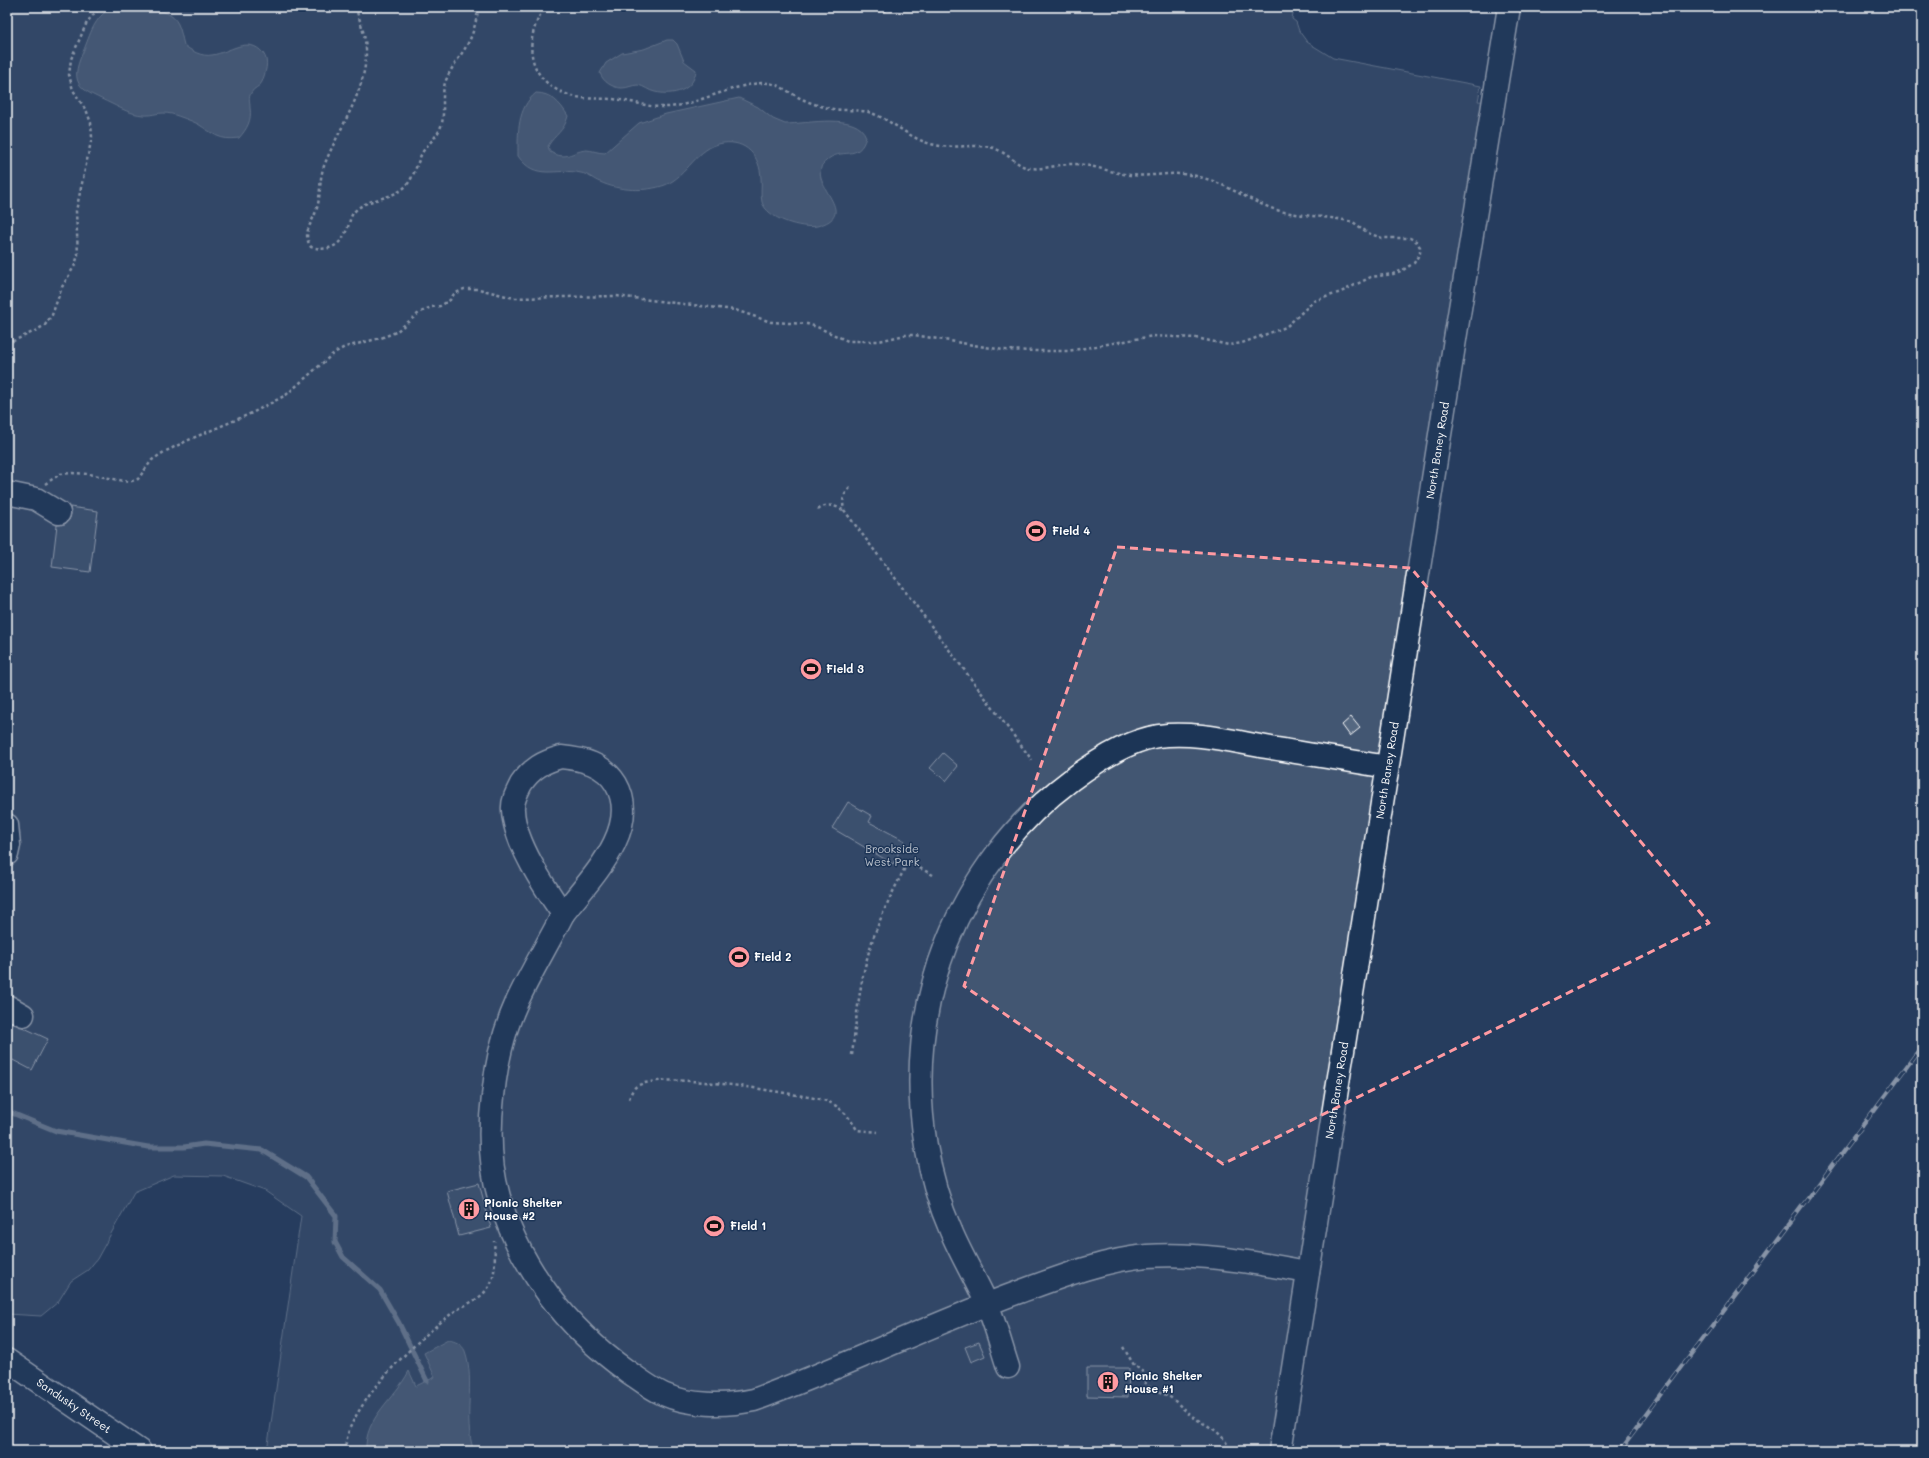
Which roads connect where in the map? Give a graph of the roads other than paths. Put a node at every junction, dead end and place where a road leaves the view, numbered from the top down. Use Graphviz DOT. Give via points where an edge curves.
graph roads {
  1 [pos="1510,7"];
  2 [pos="7,493"];
  3 [pos="59,513"];
  4 [pos="1387,767"];
  5 [pos="7,825"];
  6 [pos="7,854"];
  7 [pos="564,914"];
  8 [pos="1308,1272"];
  9 [pos="987,1304"];
  10 [pos="7,1360"];
  11 [pos="1008,1367"];
  12 [pos="140,1451"];
  13 [pos="1280,1451"];
  1 -- 4 [label="street, North Baney Road"];
  2 -- 3 [label="street" via="36,499"];
  4 -- 8 [label="street, North Baney Road"];
  4 -- 9 [label="street" via="1196,736 1156,737 1120,750 1060,788 1021,825 989,862 964,905 942,954 924,1021 920,1099 926,1147 942,1207"];
  5 -- 6 [label="street"];
  7 -- 7 [label="street" via="614,845 620,831 624,809 621,792 612,777 602,768 588,762 561,757 539,765 530,772 517,791 512,809 526,853 541,881"];
  7 -- 9 [label="street" via="516,1004 505,1032 492,1097 493,1162 500,1198 515,1239 533,1273 560,1309 605,1354 664,1394 683,1400 719,1404 738,1403 772,1393"];
  8 -- 9 [label="street" via="1232,1259 1146,1256 1072,1272"];
  8 -- 13 [label="street, North Baney Road"];
  9 -- 11 [label="street"];
  10 -- 12 [label="street, Sandusky Street"];
}
